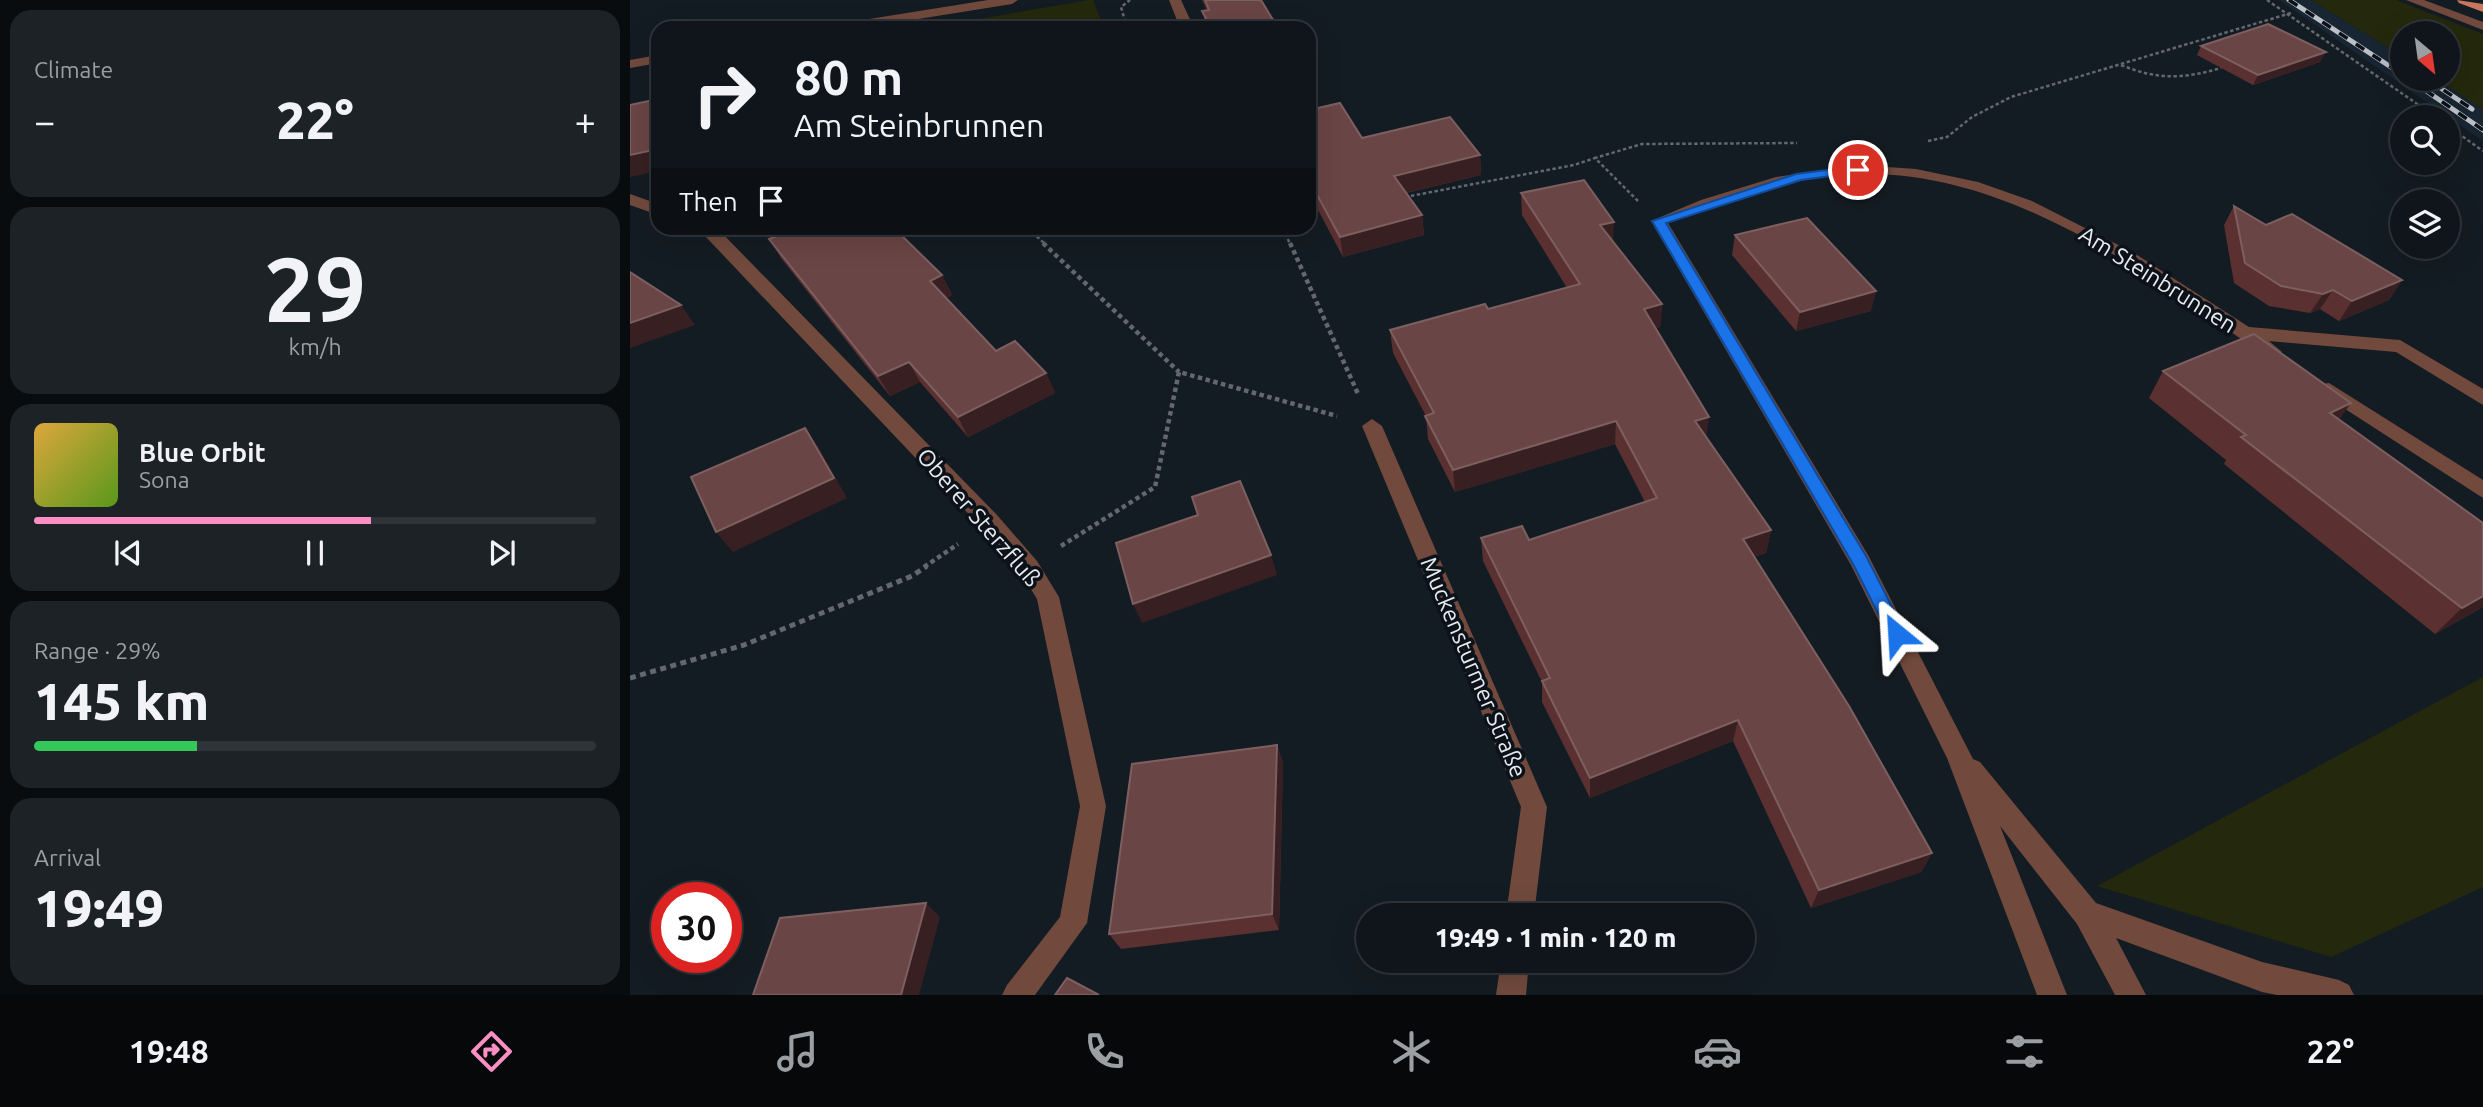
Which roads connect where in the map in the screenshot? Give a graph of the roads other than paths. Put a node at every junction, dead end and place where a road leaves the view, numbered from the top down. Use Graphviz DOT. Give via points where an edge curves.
graph roads {
  1 [pos="1012,0"];
  2 [pos="1175,0"];
  3 [pos="2412,0"];
  4 [pos="2463,0"];
  5 [pos="2483,8"];
  6 [pos="882,21"];
  7 [pos="1184,21"];
  8 [pos="2483,26"];
  9 [pos="651,60"];
  10 [pos="630,64"];
  11 [pos="630,199"];
  12 [pos="651,207"];
  13 [pos="714,235"];
  14 [pos="2245,333"];
  15 [pos="2291,363"];
  16 [pos="2313,378"];
  17 [pos="2483,398"];
  18 [pos="1372,426"];
  19 [pos="2483,490"];
  20 [pos="1959,755"];
  21 [pos="1522,903"];
  22 [pos="2087,914"];
  23 [pos="1514,973"];
  24 [pos="1017,995"];
  25 [pos="1511,995"];
  26 [pos="2052,995"];
  27 [pos="2131,995"];
  28 [pos="2339,995"];
  1 -- 6 [label="street"];
  2 -- 7 [label="street"];
  3 -- 8 [label="street"];
  4 -- 5 [label="main road"];
  9 -- 10 [label="street"];
  11 -- 12 [label="street"];
  13 -- 24 [label="street, Oberer Sterzfluß" via="989,521 1048,597 1093,806 1073,923"];
  14 -- 15 [label="street, Am Steinbrunnen"];
  14 -- 17 [label="street" via="2400,346"];
  14 -- 20 [label="street, Am Steinbrunnen" via="2108,243 2004,194 1931,176 1858,170 1800,177 1659,221 1860,561"];
  16 -- 19 [label="street"];
  18 -- 21 [label="street, Muckensturmer Straße" via="1534,807"];
  20 -- 22 [label="street"];
  20 -- 26 [label="street"];
  22 -- 27 [label="street"];
  22 -- 28 [label="street" via="2262,977"];
  23 -- 25 [label="street"];
}
